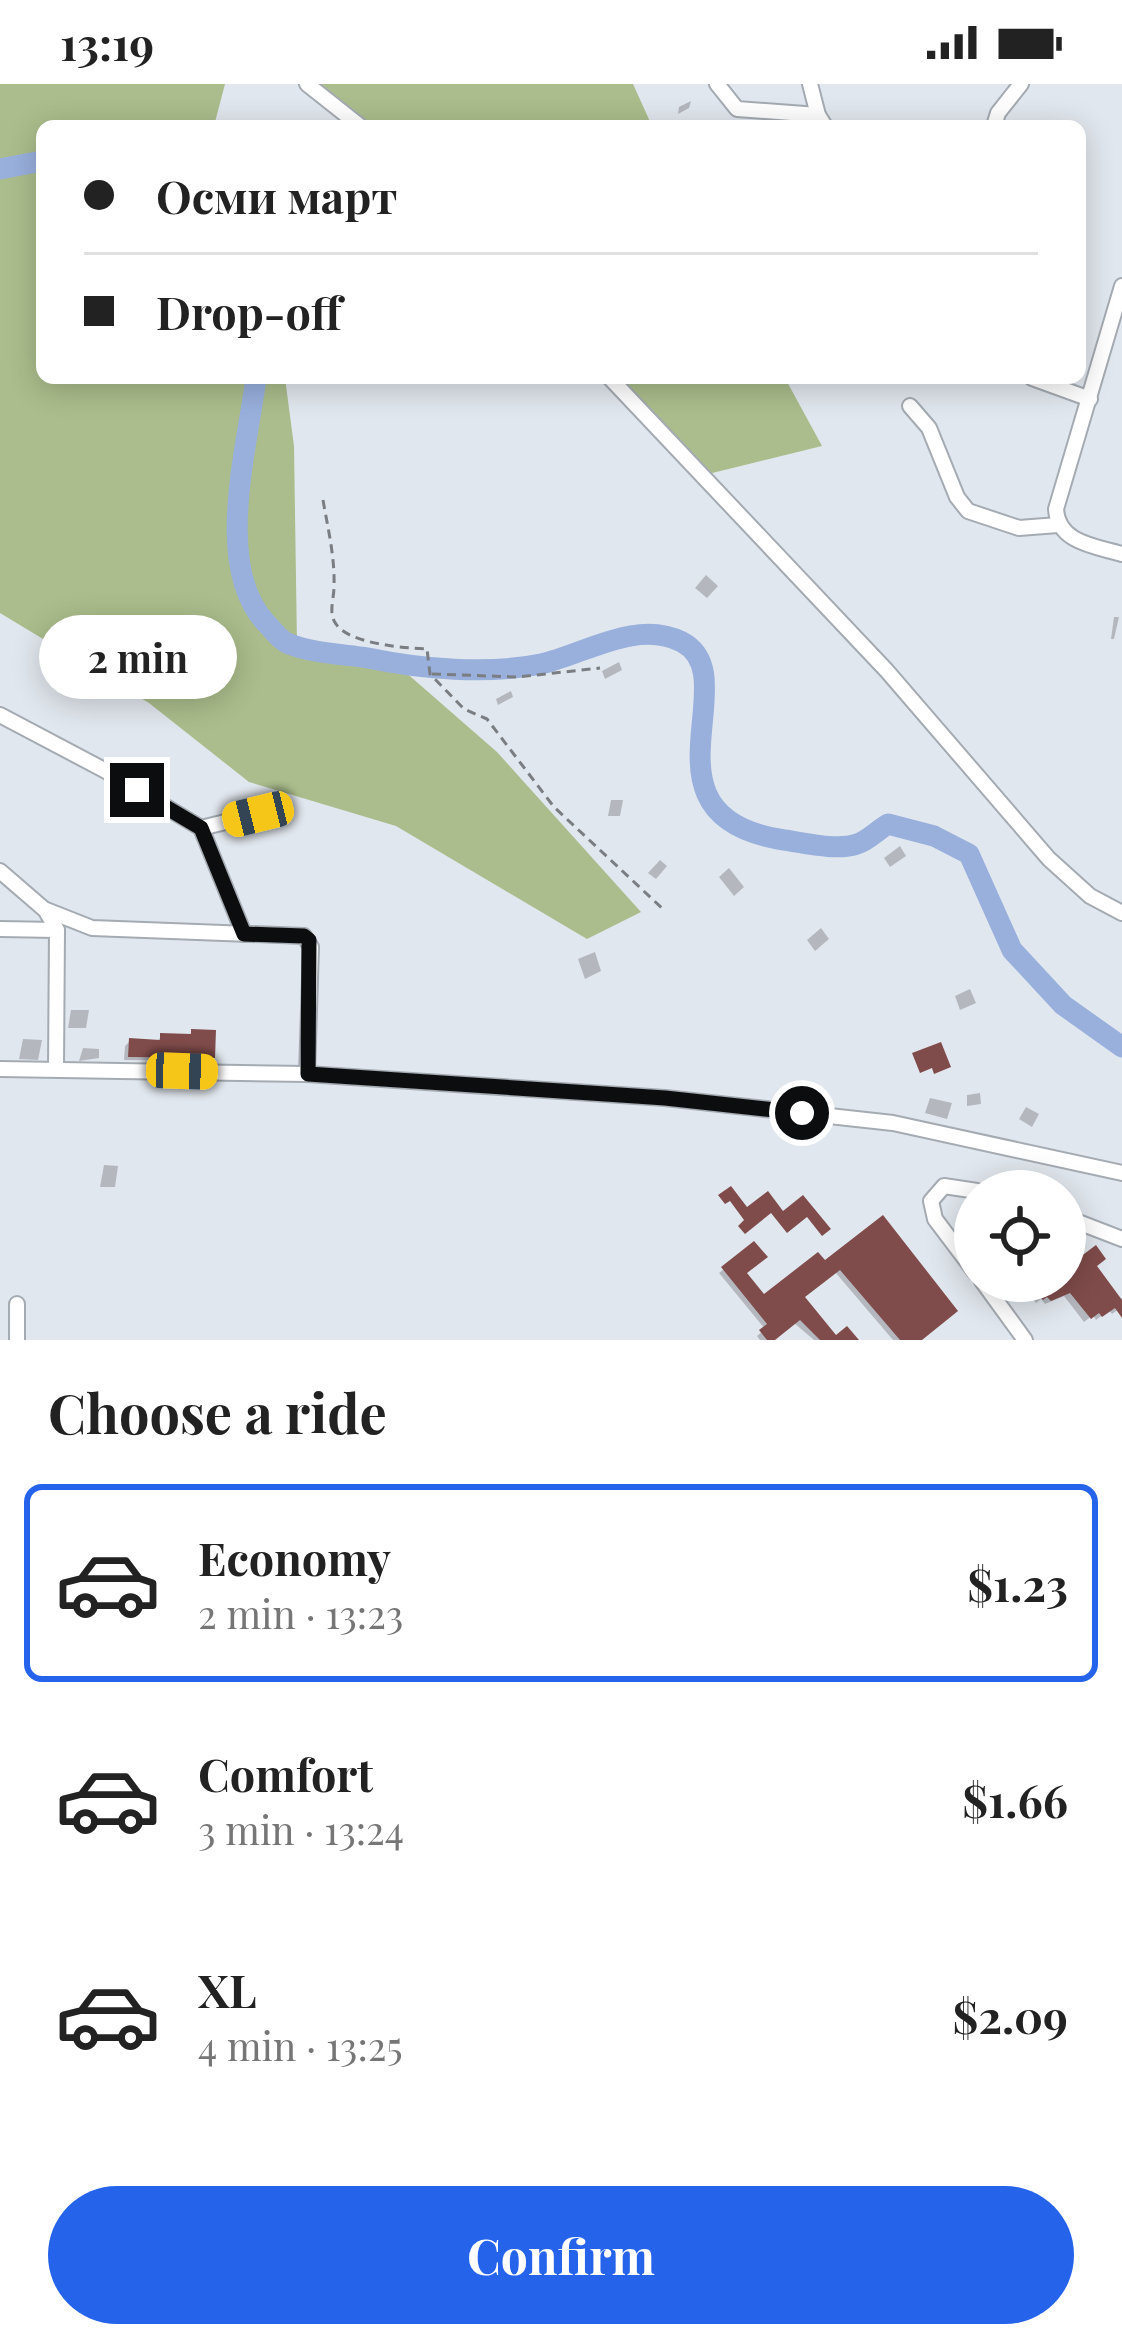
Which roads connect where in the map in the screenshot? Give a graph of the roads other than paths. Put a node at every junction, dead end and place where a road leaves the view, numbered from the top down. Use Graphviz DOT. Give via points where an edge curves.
graph roads {
  1 [pos="307,84"];
  2 [pos="717,84"];
  3 [pos="810,84"];
  4 [pos="1022,84"];
  5 [pos="352,120"];
  6 [pos="822,120"];
  7 [pos="996,120"];
  8 [pos="1122,286"];
  9 [pos="616,384"];
  10 [pos="1049,384"];
  11 [pos="1090,399"];
  12 [pos="910,406"];
  13 [pos="1058,525"];
  14 [pos="1122,554"];
  15 [pos="0,715"];
  16 [pos="258,814"];
  17 [pos="201,828"];
  18 [pos="0,871"];
  19 [pos="44,909"];
  20 [pos="1122,913"];
  21 [pos="0,929"];
  22 [pos="57,930"];
  23 [pos="244,934"];
  24 [pos="56,1068"];
  25 [pos="0,1069"];
  26 [pos="308,1074"];
  27 [pos="1122,1173"];
  28 [pos="954,1188"];
  29 [pos="1086,1225"];
  30 [pos="1122,1239"];
  31 [pos="954,1244"];
  32 [pos="997,1302"];
  33 [pos="17,1304"];
  34 [pos="16,1340"];
  35 [pos="1025,1340"];
  1 -- 5 [label="street"];
  2 -- 6 [label="street" via="737,109"];
  3 -- 6 [label="street"];
  4 -- 7 [label="street"];
  8 -- 11 [label="street"];
  9 -- 20 [label="street" via="887,671 1049,859"];
  10 -- 11 [label="street"];
  11 -- 13 [label="street"];
  12 -- 13 [label="street" via="968,511 1019,528"];
  13 -- 14 [label="street" via="1080,542"];
  15 -- 17 [label="street"];
  16 -- 17 [label="street"];
  17 -- 23 [label="street"];
  18 -- 19 [label="street"];
  19 -- 22 [label="street"];
  19 -- 23 [label="street" via="92,928"];
  21 -- 22 [label="street"];
  22 -- 24 [label="street"];
  23 -- 26 [label="street" via="309,940"];
  24 -- 25 [label="street"];
  24 -- 26 [label="street"];
  26 -- 27 [label="street" via="893,1123"];
  28 -- 31 [label="street" via="944,1186 931,1201"];
  29 -- 30 [label="street"];
  32 -- 35 [label="street"];
  33 -- 34 [label="street"];
}
